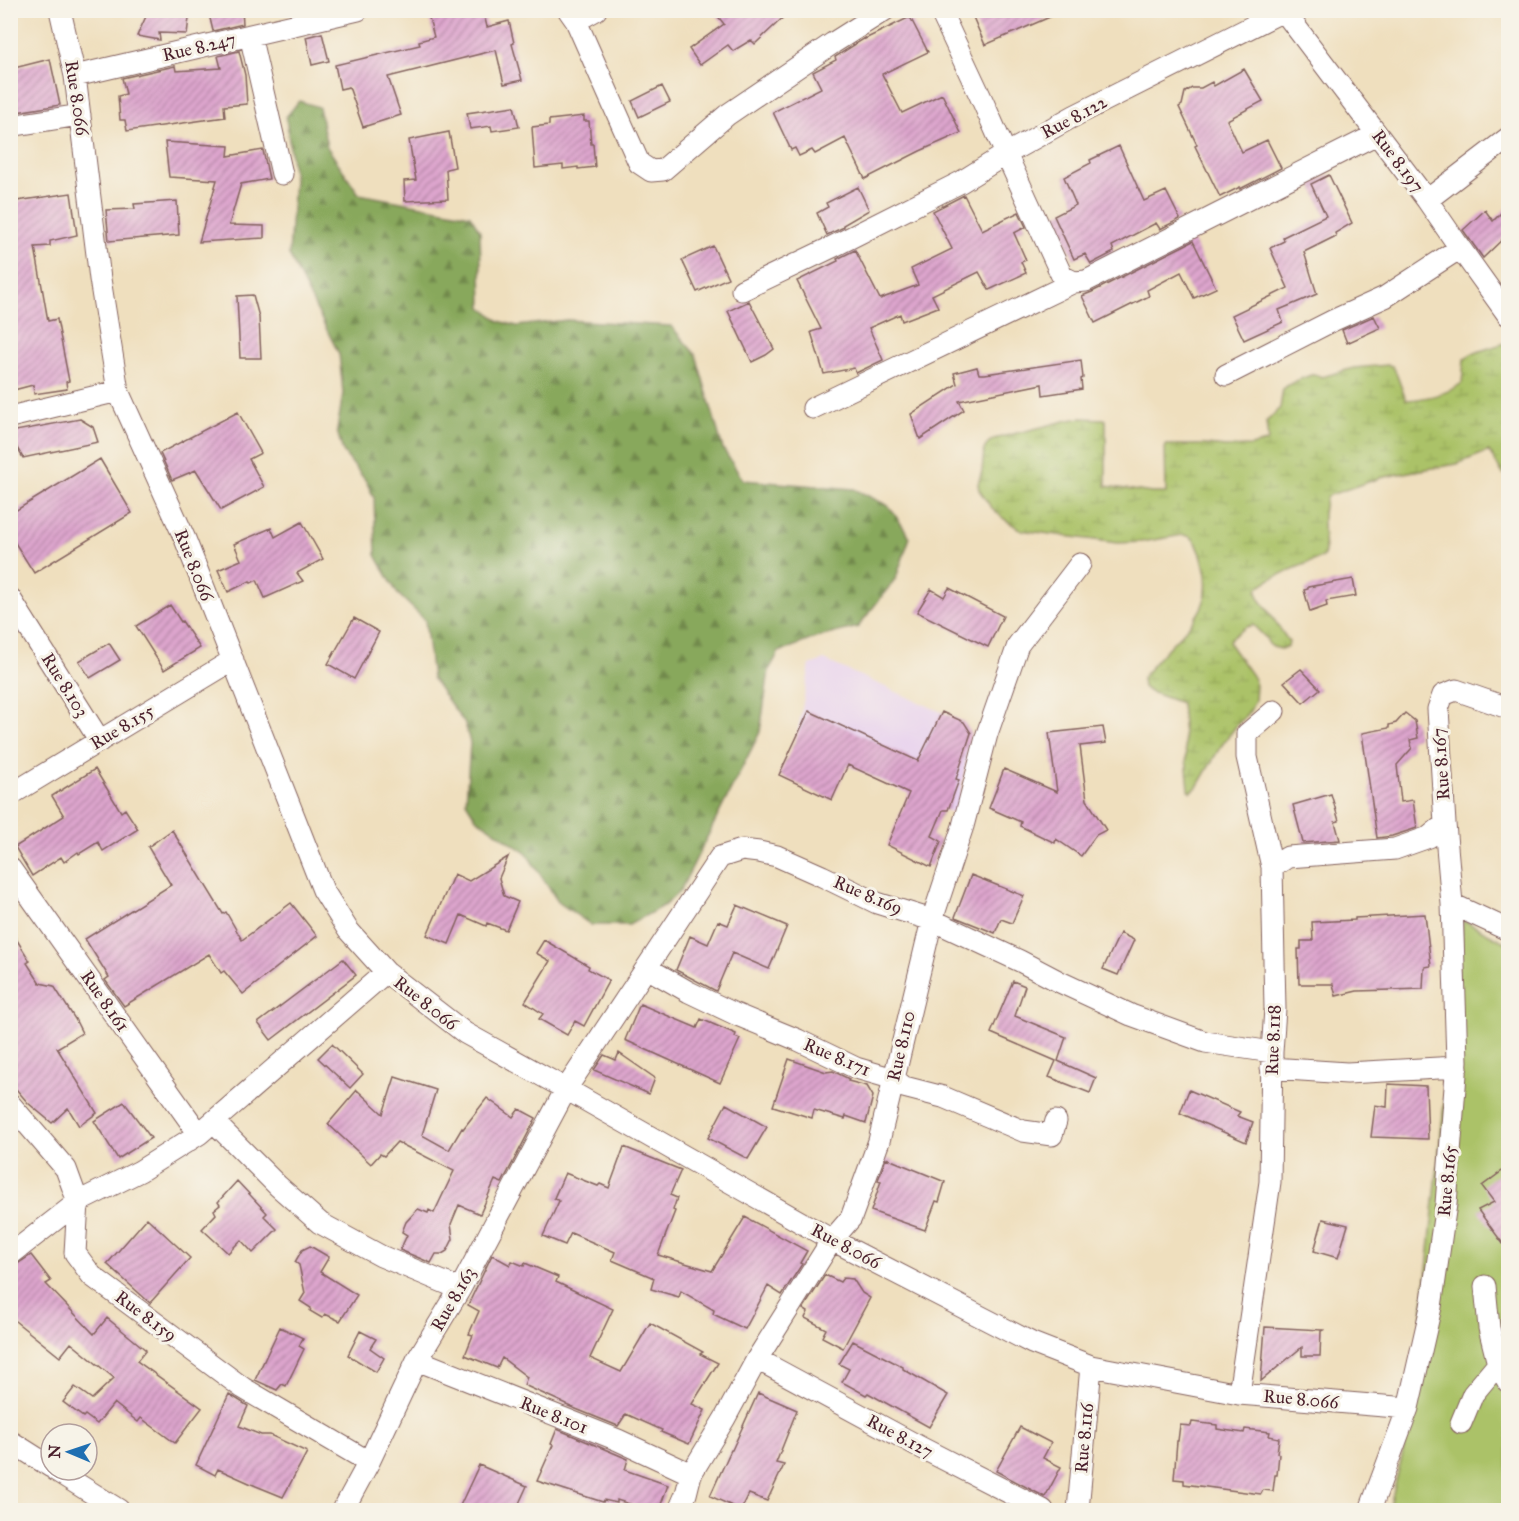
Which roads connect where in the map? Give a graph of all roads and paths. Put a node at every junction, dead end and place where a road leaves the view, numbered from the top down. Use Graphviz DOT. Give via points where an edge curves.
graph roads {
  1 [pos="60,10"];
  2 [pos="358,10"];
  3 [pos="596,10"];
  4 [pos="885,10"];
  5 [pos="940,10"];
  6 [pos="1283,11"];
  7 [pos="328,14"];
  8 [pos="573,16"];
  9 [pos="250,35"];
  10 [pos="75,76"];
  11 [pos="80,115"];
  12 [pos="10,126"];
  13 [pos="1377,134"];
  14 [pos="1509,138"];
  15 [pos="1006,154"];
  16 [pos="282,174"];
  17 [pos="1427,200"];
  18 [pos="1460,248"];
  19 [pos="1074,282"];
  20 [pos="742,290"];
  21 [pos="1509,315"];
  22 [pos="1226,375"];
  23 [pos="118,391"];
  24 [pos="813,408"];
  25 [pos="10,417"];
  26 [pos="1080,564"];
  27 [pos="10,598"];
  28 [pos="233,660"];
  29 [pos="1509,708"];
  30 [pos="1274,711"];
  31 [pos="100,741"];
  32 [pos="10,795"];
  33 [pos="1445,824"];
  34 [pos="1272,867"];
  35 [pos="10,868"];
  36 [pos="1452,904"];
  37 [pos="932,920"];
  38 [pos="1509,930"];
  39 [pos="647,968"];
  40 [pos="386,972"];
  41 [pos="1271,1060"];
  42 [pos="1457,1067"];
  43 [pos="894,1079"];
  44 [pos="566,1089"];
  45 [pos="10,1104"];
  46 [pos="1056,1120"];
  47 [pos="207,1128"];
  48 [pos="78,1202"];
  49 [pos="832,1240"];
  50 [pos="10,1255"];
  51 [pos="1485,1286"];
  52 [pos="460,1289"];
  53 [pos="757,1359"];
  54 [pos="417,1360"];
  55 [pos="1091,1366"];
  56 [pos="1503,1373"];
  57 [pos="1239,1394"];
  58 [pos="1408,1408"];
  59 [pos="1461,1423"];
  60 [pos="10,1441"];
  61 [pos="39,1459"];
  62 [pos="369,1462"];
  63 [pos="690,1474"];
  64 [pos="74,1482"];
  65 [pos="119,1510"];
  66 [pos="343,1510"];
  67 [pos="679,1510"];
  68 [pos="1043,1510"];
  69 [pos="1078,1510"];
  70 [pos="1370,1510"];
  1 -- 10 [label="street, Rue 8.066"];
  2 -- 7 [label="street, Rue 8.247"];
  3 -- 8 [label="street"];
  4 -- 8 [label="street" via="727,116 663,170 651,171 639,163"];
  5 -- 15 [label="street"];
  6 -- 13 [label="street, Rue 8.197"];
  6 -- 15 [label="street, Rue 8.122"];
  7 -- 9 [label="street, Rue 8.247"];
  9 -- 10 [label="street, Rue 8.247"];
  9 -- 16 [label="street"];
  10 -- 11 [label="street, Rue 8.066"];
  11 -- 12 [label="street"];
  11 -- 23 [label="street, Rue 8.066"];
  13 -- 17 [label="street, Rue 8.197"];
  13 -- 19 [label="street" via="1086,280"];
  14 -- 17 [label="street"];
  15 -- 19 [label="street" via="1062,276"];
  15 -- 20 [label="street, Rue 8.122" via="961,182"];
  17 -- 18 [label="street, Rue 8.197"];
  18 -- 21 [label="street, Rue 8.197"];
  18 -- 22 [label="street" via="1385,297"];
  19 -- 24 [label="street"];
  23 -- 25 [label="street"];
  23 -- 28 [label="street, Rue 8.066" via="185,539"];
  26 -- 37 [label="street, Rue 8.110" via="1018,645 987,734 963,826"];
  27 -- 31 [label="street, Rue 8.103"];
  28 -- 31 [label="street, Rue 8.155"];
  28 -- 40 [label="street, Rue 8.066" via="323,890 348,930"];
  29 -- 33 [label="street, Rue 8.167" via="1456,690 1443,695 1438,709"];
  30 -- 34 [label="street, Rue 8.118" via="1247,734 1246,757"];
  31 -- 32 [label="street, Rue 8.155"];
  33 -- 34 [label="street" via="1429,837 1395,849 1288,857"];
  33 -- 36 [label="street, Rue 8.167"];
  34 -- 41 [label="street, Rue 8.118" via="1275,1009"];
  35 -- 47 [label="street, Rue 8.161"];
  36 -- 38 [label="street"];
  36 -- 42 [label="street, Rue 8.165"];
  37 -- 39 [label="street, Rue 8.169" via="877,903 777,856 742,850 720,857"];
  37 -- 41 [label="street, Rue 8.169" via="1131,1015 1205,1042"];
  37 -- 43 [label="street, Rue 8.110"];
  39 -- 43 [label="street, Rue 8.171" via="735,1014 856,1068"];
  39 -- 44 [label="street, Rue 8.169"];
  40 -- 44 [label="street, Rue 8.066" via="465,1033"];
  40 -- 47 [label="street"];
  41 -- 42 [label="street, Rue 8.169" via="1347,1073"];
  41 -- 57 [label="street, Rue 8.118" via="1270,1182"];
  42 -- 58 [label="street, Rue 8.165" via="1446,1204 1431,1307"];
  43 -- 46 [label="street, Rue 8.171" via="904,1087 943,1097 1023,1131 1052,1135"];
  43 -- 49 [label="street, Rue 8.110" via="879,1141 851,1218"];
  44 -- 49 [label="street, Rue 8.066"];
  44 -- 52 [label="street, Rue 8.163"];
  45 -- 48 [label="street, Rue 8.159" via="66,1169"];
  47 -- 48 [label="street" via="141,1171"];
  47 -- 52 [label="street, Rue 8.161" via="320,1223 381,1256"];
  48 -- 50 [label="street"];
  48 -- 62 [label="street, Rue 8.159" via="75,1253 92,1276 243,1388"];
  49 -- 53 [label="street, Rue 8.110"];
  49 -- 55 [label="street, Rue 8.066" via="1032,1343"];
  51 -- 56 [label="street" via="1489,1328"];
  52 -- 54 [label="street, Rue 8.163"];
  53 -- 63 [label="street, Rue 8.110"];
  53 -- 68 [label="street, Rue 8.127"];
  54 -- 62 [label="street, Rue 8.163"];
  54 -- 63 [label="street, Rue 8.101" via="618,1440"];
  55 -- 57 [label="street, Rue 8.066"];
  55 -- 69 [label="street, Rue 8.116"];
  56 -- 59 [label="street" via="1473,1394"];
  57 -- 58 [label="street, Rue 8.066"];
  58 -- 70 [label="street, Rue 8.165"];
  60 -- 61 [label="street"];
  62 -- 66 [label="street, Rue 8.163"];
  63 -- 67 [label="street, Rue 8.110"];
  64 -- 65 [label="street"];
}
